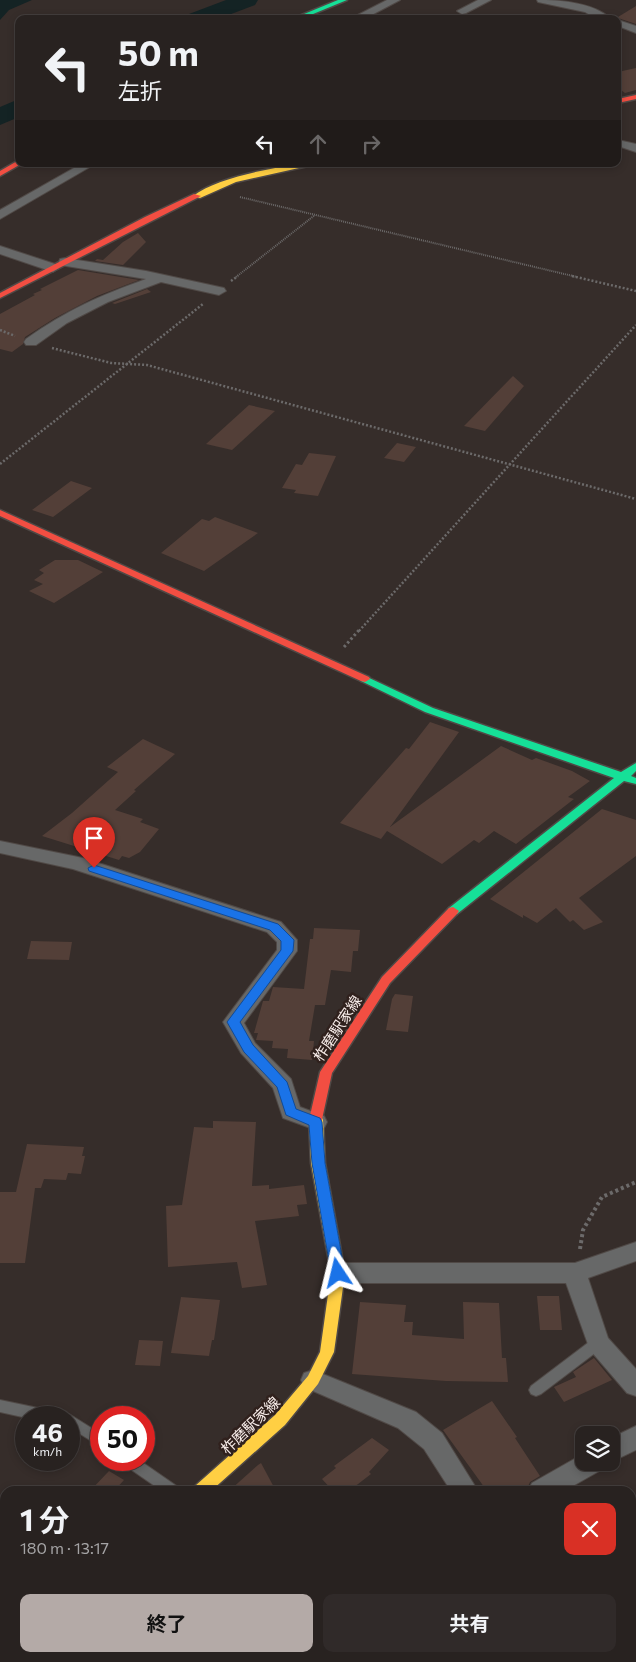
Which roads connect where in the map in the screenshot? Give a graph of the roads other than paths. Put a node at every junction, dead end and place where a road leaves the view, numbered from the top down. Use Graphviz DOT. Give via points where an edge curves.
graph roads {
  1 [pos="344,0"];
  2 [pos="395,0"];
  3 [pos="486,0"];
  4 [pos="542,0"];
  5 [pos="462,11"];
  6 [pos="305,15"];
  7 [pos="363,15"];
  8 [pos="598,15"];
  9 [pos="621,24"];
  10 [pos="636,30"];
  11 [pos="636,97"];
  12 [pos="621,100"];
  13 [pos="621,144"];
  14 [pos="636,148"];
  15 [pos="15,165"];
  16 [pos="84,167"];
  17 [pos="292,167"];
  18 [pos="0,174"];
  19 [pos="16,206"];
  20 [pos="0,215"];
  21 [pos="0,224"];
  22 [pos="0,250"];
  23 [pos="59,265"];
  24 [pos="161,278"];
  25 [pos="219,291"];
  26 [pos="0,296"];
  27 [pos="31,342"];
  28 [pos="0,513"];
  29 [pos="636,766"];
  30 [pos="621,778"];
  31 [pos="636,782"];
  32 [pos="0,848"];
  33 [pos="316,1122"];
  34 [pos="636,1251"];
  35 [pos="338,1273"];
  36 [pos="575,1273"];
  37 [pos="598,1343"];
  38 [pos="313,1380"];
  39 [pos="636,1386"];
  40 [pos="536,1390"];
  41 [pos="0,1406"];
  42 [pos="15,1409"];
  43 [pos="636,1437"];
  44 [pos="620,1446"];
  45 [pos="144,1471"];
  46 [pos="576,1471"];
  47 [pos="166,1486"];
  48 [pos="206,1486"];
  49 [pos="462,1486"];
  50 [pos="550,1486"];
  1 -- 6 [label="street"];
  2 -- 7 [label="street"];
  3 -- 5 [label="street"];
  4 -- 8 [label="street"];
  9 -- 10 [label="street"];
  11 -- 12 [label="street"];
  13 -- 14 [label="street"];
  15 -- 18 [label="street"];
  16 -- 19 [label="street"];
  17 -- 23 [label="street" via="233,180 148,218"];
  19 -- 20 [label="street"];
  19 -- 21 [label="street" via="18,210"];
  22 -- 23 [label="street"];
  23 -- 24 [label="street"];
  23 -- 26 [label="street"];
  24 -- 25 [label="street"];
  24 -- 27 [label="street" via="103,299 62,320"];
  28 -- 30 [label="street" via="429,710"];
  29 -- 30 [label="street, 柞磨駅家線"];
  30 -- 31 [label="street"];
  30 -- 33 [label="street, 柞磨駅家線" via="447,916 386,980 326,1072"];
  32 -- 33 [label="street" via="76,863 274,927 288,940 287,951 233,1022 248,1048 283,1085 291,1112"];
  33 -- 35 [label="street, 柞磨駅家線" via="318,1163"];
  34 -- 36 [label="street"];
  35 -- 36 [label="street"];
  35 -- 38 [label="street, 柞磨駅家線" via="327,1352"];
  36 -- 37 [label="street"];
  37 -- 39 [label="street"];
  37 -- 40 [label="lane"];
  38 -- 48 [label="street, 柞磨駅家線" via="280,1420"];
  38 -- 49 [label="street" via="407,1420 433,1441"];
  41 -- 42 [label="lane"];
  43 -- 44 [label="street"];
  45 -- 47 [label="lane"];
  46 -- 50 [label="street"];
}
